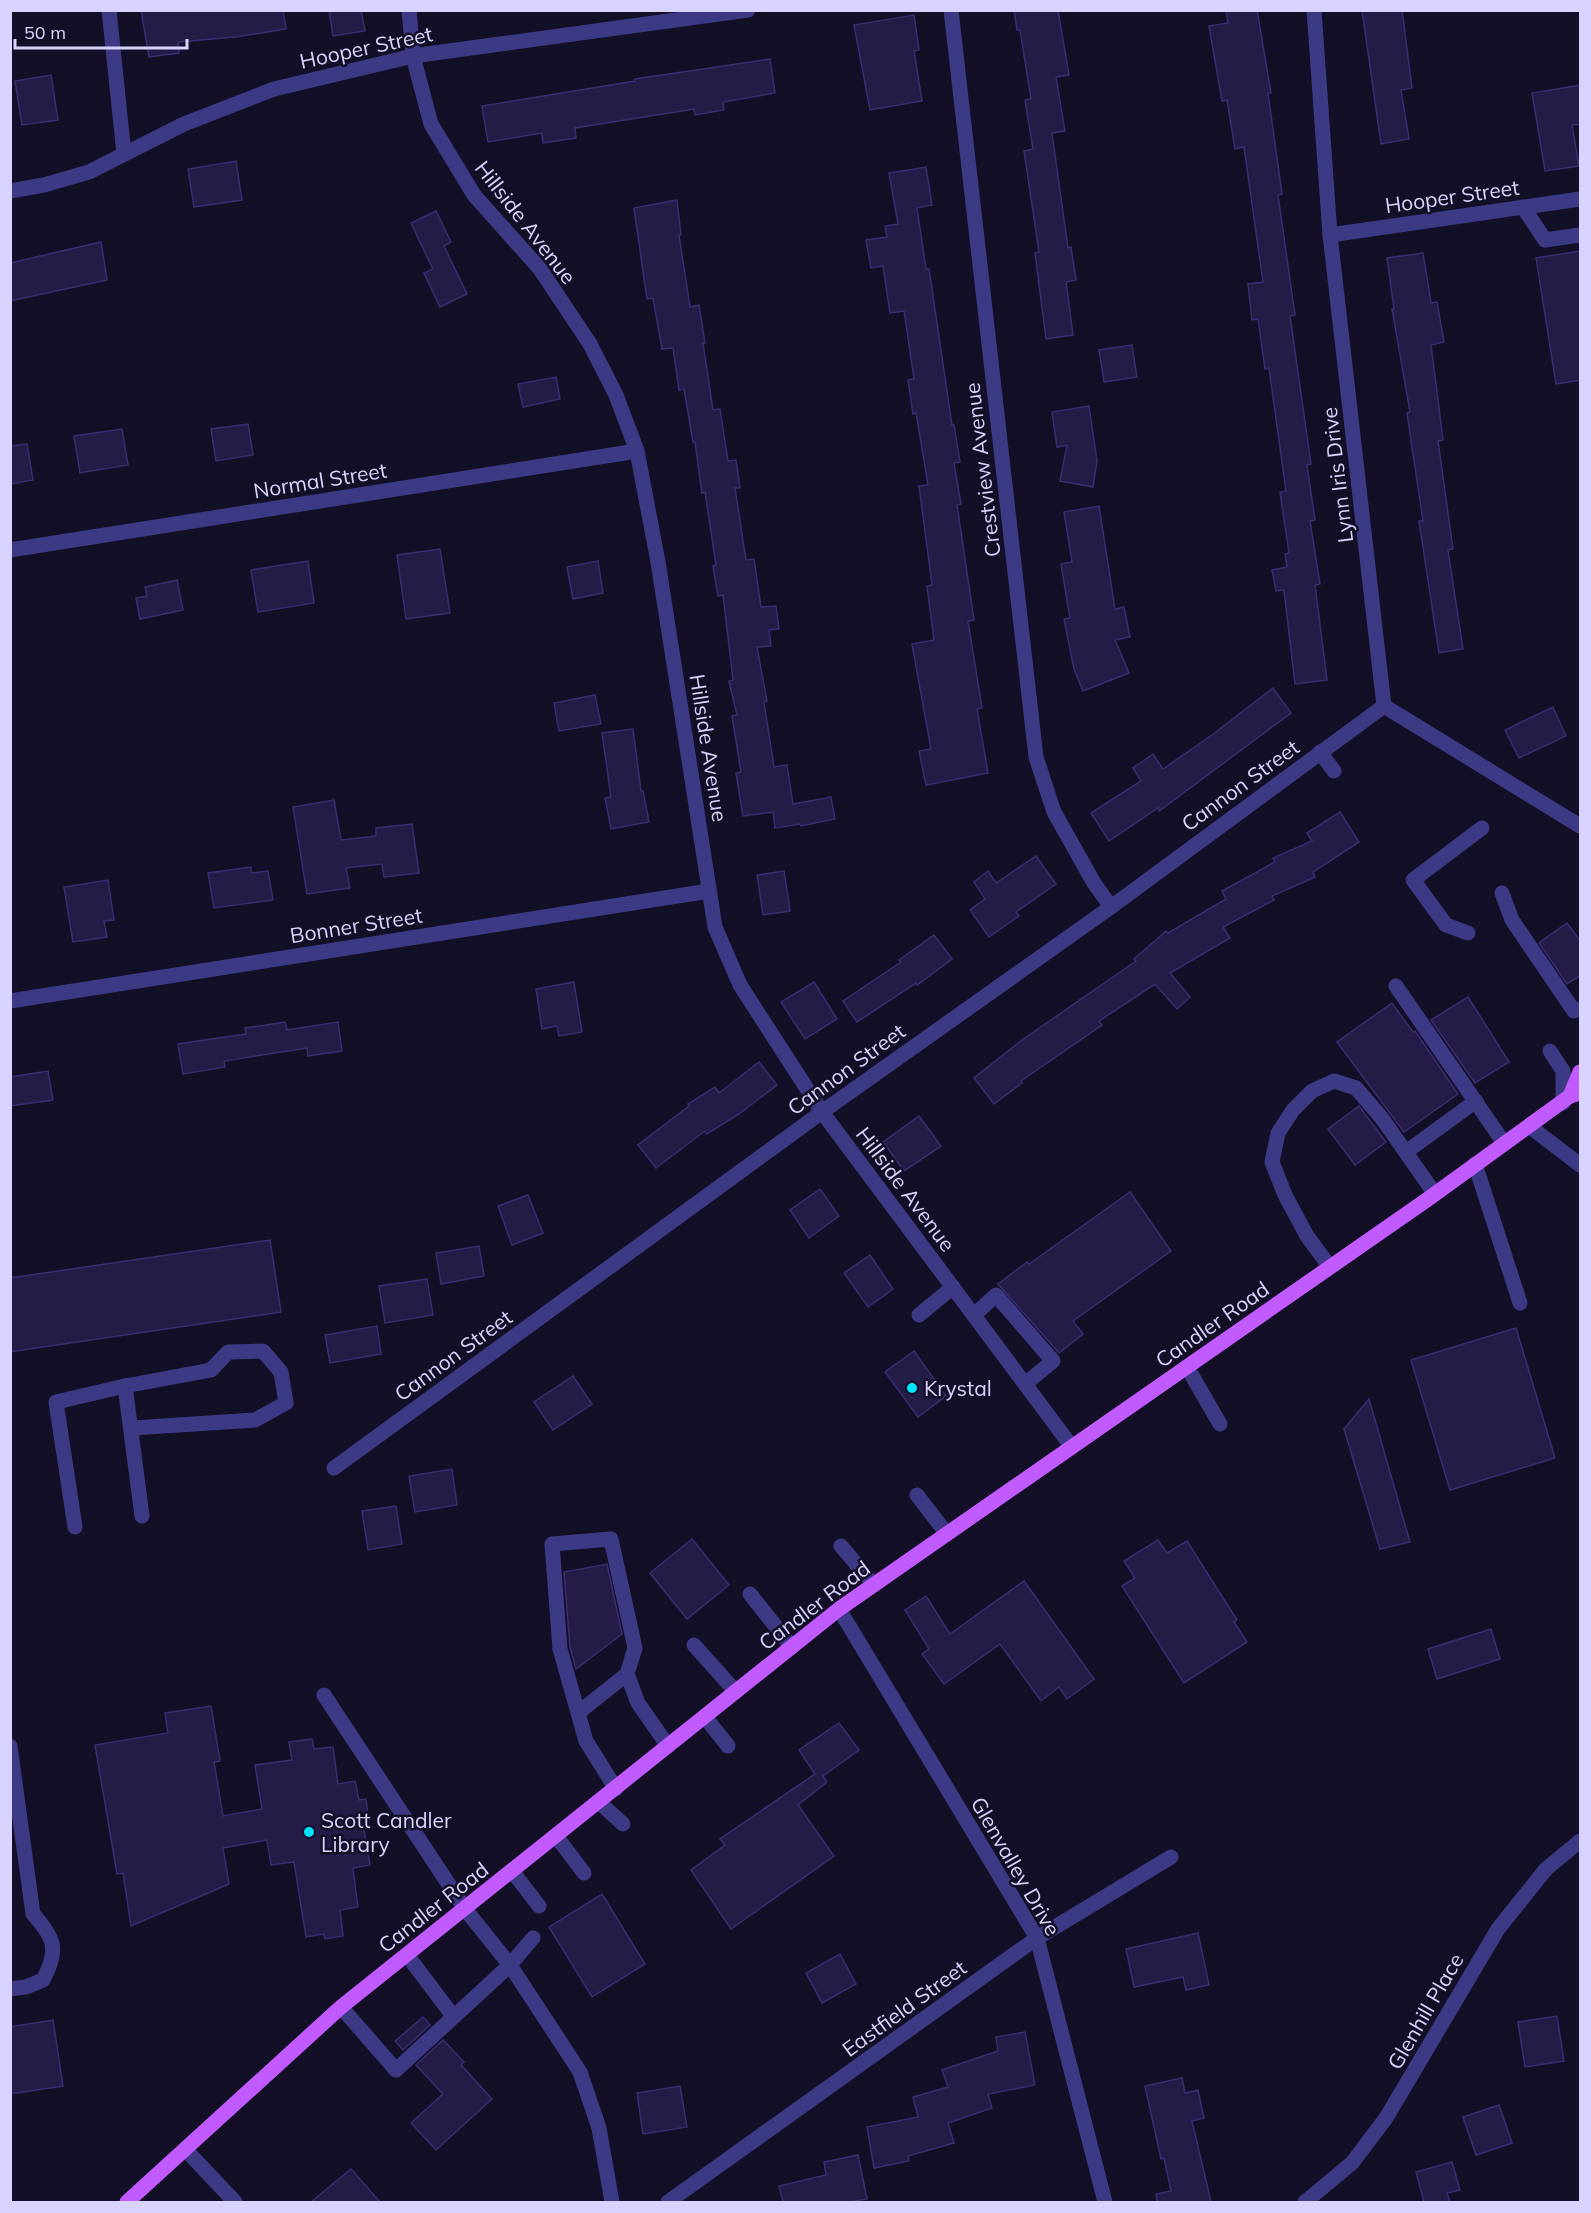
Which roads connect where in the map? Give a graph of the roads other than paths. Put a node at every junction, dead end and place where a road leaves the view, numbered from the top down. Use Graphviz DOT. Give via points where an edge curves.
graph roads {
  1 [pos="109,10"];
  2 [pos="409,10"];
  3 [pos="748,10"];
  4 [pos="951,10"];
  5 [pos="1314,10"];
  6 [pos="413,56"];
  7 [pos="124,154"];
  8 [pos="10,191"];
  9 [pos="1581,199"];
  10 [pos="1523,207"];
  11 [pos="1330,234"];
  12 [pos="1581,235"];
  13 [pos="637,451"];
  14 [pos="10,550"];
  15 [pos="1384,706"];
  16 [pos="1320,752"];
  17 [pos="1334,771"];
  18 [pos="1482,828"];
  19 [pos="1579,829"];
  20 [pos="709,891"];
  21 [pos="1502,892"];
  22 [pos="1111,907"];
  23 [pos="1468,933"];
  24 [pos="1396,986"];
  25 [pos="10,1001"];
  26 [pos="1581,1009"];
  27 [pos="1550,1051"];
  28 [pos="1581,1072"];
  29 [pos="1571,1097"];
  30 [pos="1476,1101"];
  31 [pos="822,1112"];
  32 [pos="1529,1126"];
  33 [pos="1504,1143"];
  34 [pos="1406,1152"];
  35 [pos="1475,1164"];
  36 [pos="1581,1165"];
  37 [pos="1435,1194"];
  38 [pos="1330,1267"];
  39 [pos="954,1287"];
  40 [pos="1520,1302"];
  41 [pos="919,1315"];
  42 [pos="974,1315"];
  43 [pos="1187,1367"];
  44 [pos="1025,1384"];
  45 [pos="125,1386"];
  46 [pos="1220,1424"];
  47 [pos="132,1428"];
  48 [pos="1072,1447"];
  49 [pos="334,1468"];
  50 [pos="917,1495"];
  51 [pos="142,1516"];
  52 [pos="75,1527"];
  53 [pos="947,1534"];
  54 [pos="841,1546"];
  55 [pos="874,1585"];
  56 [pos="750,1594"];
  57 [pos="839,1609"];
  58 [pos="694,1646"];
  59 [pos="792,1647"];
  60 [pos="627,1674"];
  61 [pos="736,1692"];
  62 [pos="324,1695"];
  63 [pos="578,1713"];
  64 [pos="705,1717"];
  65 [pos="10,1746"];
  66 [pos="668,1746"];
  67 [pos="728,1746"];
  68 [pos="616,1789"];
  69 [pos="599,1802"];
  70 [pos="623,1824"];
  71 [pos="556,1836"];
  72 [pos="1581,1840"];
  73 [pos="1171,1857"];
  74 [pos="512,1871"];
  75 [pos="585,1873"];
  76 [pos="539,1906"];
  77 [pos="465,1910"];
  78 [pos="533,1938"];
  79 [pos="1037,1938"];
  80 [pos="406,1955"];
  81 [pos="510,1965"];
  82 [pos="10,1989"];
  83 [pos="341,2007"];
  84 [pos="453,2016"];
  85 [pos="185,2149"];
  86 [pos="127,2202"];
  87 [pos="235,2202"];
  88 [pos="612,2202"];
  89 [pos="668,2202"];
  90 [pos="1105,2202"];
  91 [pos="1305,2202"];
  1 -- 7 [label="street"];
  2 -- 6 [label="street, Hillside Avenue"];
  3 -- 6 [label="street, Hooper Street"];
  4 -- 22 [label="street, Crestview Avenue" via="1036,757 1054,812"];
  5 -- 11 [label="street, Lynn Iris Drive"];
  6 -- 7 [label="street, Hooper Street" via="274,89 184,124"];
  6 -- 13 [label="street, Hillside Avenue" via="431,124 474,195 540,269 590,344 616,395"];
  7 -- 8 [label="street, Hooper Street" via="88,172"];
  9 -- 10 [label="street, Hooper Street"];
  10 -- 11 [label="street, Hooper Street"];
  10 -- 12 [label="street" via="1545,240"];
  11 -- 15 [label="street, Lynn Iris Drive"];
  13 -- 14 [label="street, Normal Street"];
  13 -- 20 [label="street, Hillside Avenue"];
  15 -- 16 [label="street, Cannon Street"];
  15 -- 19 [label="street"];
  16 -- 17 [label="street"];
  16 -- 22 [label="street, Cannon Street"];
  18 -- 23 [label="street" via="1413,880 1446,926"];
  20 -- 25 [label="street, Bonner Street"];
  20 -- 31 [label="street, Hillside Avenue" via="716,927 740,986"];
  21 -- 26 [label="street" via="1512,920 1574,1011"];
  22 -- 31 [label="street, Cannon Street"];
  24 -- 30 [label="street"];
  27 -- 29 [label="street" via="1563,1071"];
  28 -- 29 [label="main road"];
  29 -- 32 [label="main road, Candler Road"];
  30 -- 33 [label="street"];
  30 -- 34 [label="street"];
  31 -- 39 [label="street, Hillside Avenue"];
  31 -- 49 [label="street, Cannon Street"];
  32 -- 33 [label="main road, Candler Road"];
  32 -- 36 [label="street"];
  33 -- 35 [label="main road, Candler Road"];
  34 -- 37 [label="street"];
  34 -- 38 [label="street" via="1356,1088 1334,1081 1312,1091 1293,1110 1278,1133 1272,1162 1307,1236"];
  35 -- 37 [label="main road, Candler Road"];
  35 -- 40 [label="street"];
  37 -- 38 [label="main road, Candler Road"];
  38 -- 43 [label="main road, Candler Road"];
  39 -- 41 [label="street"];
  39 -- 42 [label="street, Hillside Avenue"];
  42 -- 44 [label="street, Hillside Avenue"];
  42 -- 44 [label="street" via="996,1295 1053,1361"];
  43 -- 46 [label="street"];
  43 -- 48 [label="main road, Candler Road"];
  44 -- 48 [label="street, Hillside Avenue"];
  45 -- 47 [label="street"];
  45 -- 47 [label="street" via="212,1370 228,1352 263,1351 280,1372 286,1403 255,1420"];
  45 -- 52 [label="street" via="56,1402"];
  47 -- 51 [label="street"];
  48 -- 53 [label="main road, Candler Road"];
  50 -- 53 [label="street"];
  53 -- 55 [label="main road, Candler Road"];
  54 -- 55 [label="street"];
  55 -- 57 [label="main road, Candler Road"];
  56 -- 59 [label="street"];
  57 -- 59 [label="main road, Candler Road"];
  57 -- 79 [label="street, Glenvalley Drive"];
  58 -- 61 [label="street"];
  59 -- 61 [label="main road, Candler Road"];
  60 -- 63 [label="street"];
  60 -- 63 [label="street" via="635,1648 611,1539 552,1544 560,1649"];
  60 -- 66 [label="street" via="638,1703"];
  61 -- 64 [label="main road, Candler Road"];
  62 -- 77 [label="street"];
  63 -- 68 [label="street" via="586,1741"];
  64 -- 66 [label="main road, Candler Road"];
  64 -- 67 [label="street"];
  65 -- 82 [label="street" via="33,1914 48,1930 53,1946 50,1967 43,1980"];
  66 -- 68 [label="main road, Candler Road"];
  68 -- 69 [label="main road, Candler Road"];
  69 -- 70 [label="street"];
  69 -- 71 [label="main road, Candler Road"];
  71 -- 74 [label="main road, Candler Road"];
  71 -- 75 [label="street"];
  72 -- 91 [label="street, Glenhill Place" via="1546,1869 1498,1929 1386,2118 1352,2163"];
  73 -- 79 [label="street, Eastfield Street"];
  74 -- 76 [label="street"];
  74 -- 77 [label="main road, Candler Road"];
  77 -- 80 [label="main road, Candler Road"];
  77 -- 81 [label="street"];
  78 -- 81 [label="street"];
  79 -- 89 [label="street, Eastfield Street"];
  79 -- 90 [label="street, Glenvalley Drive"];
  80 -- 83 [label="main road, Candler Road"];
  80 -- 84 [label="street"];
  81 -- 84 [label="street"];
  81 -- 88 [label="street" via="580,2072 599,2128"];
  83 -- 84 [label="street" via="396,2070"];
  83 -- 85 [label="main road, Candler Road"];
  85 -- 86 [label="main road, Candler Road"];
  85 -- 87 [label="street"];
}
